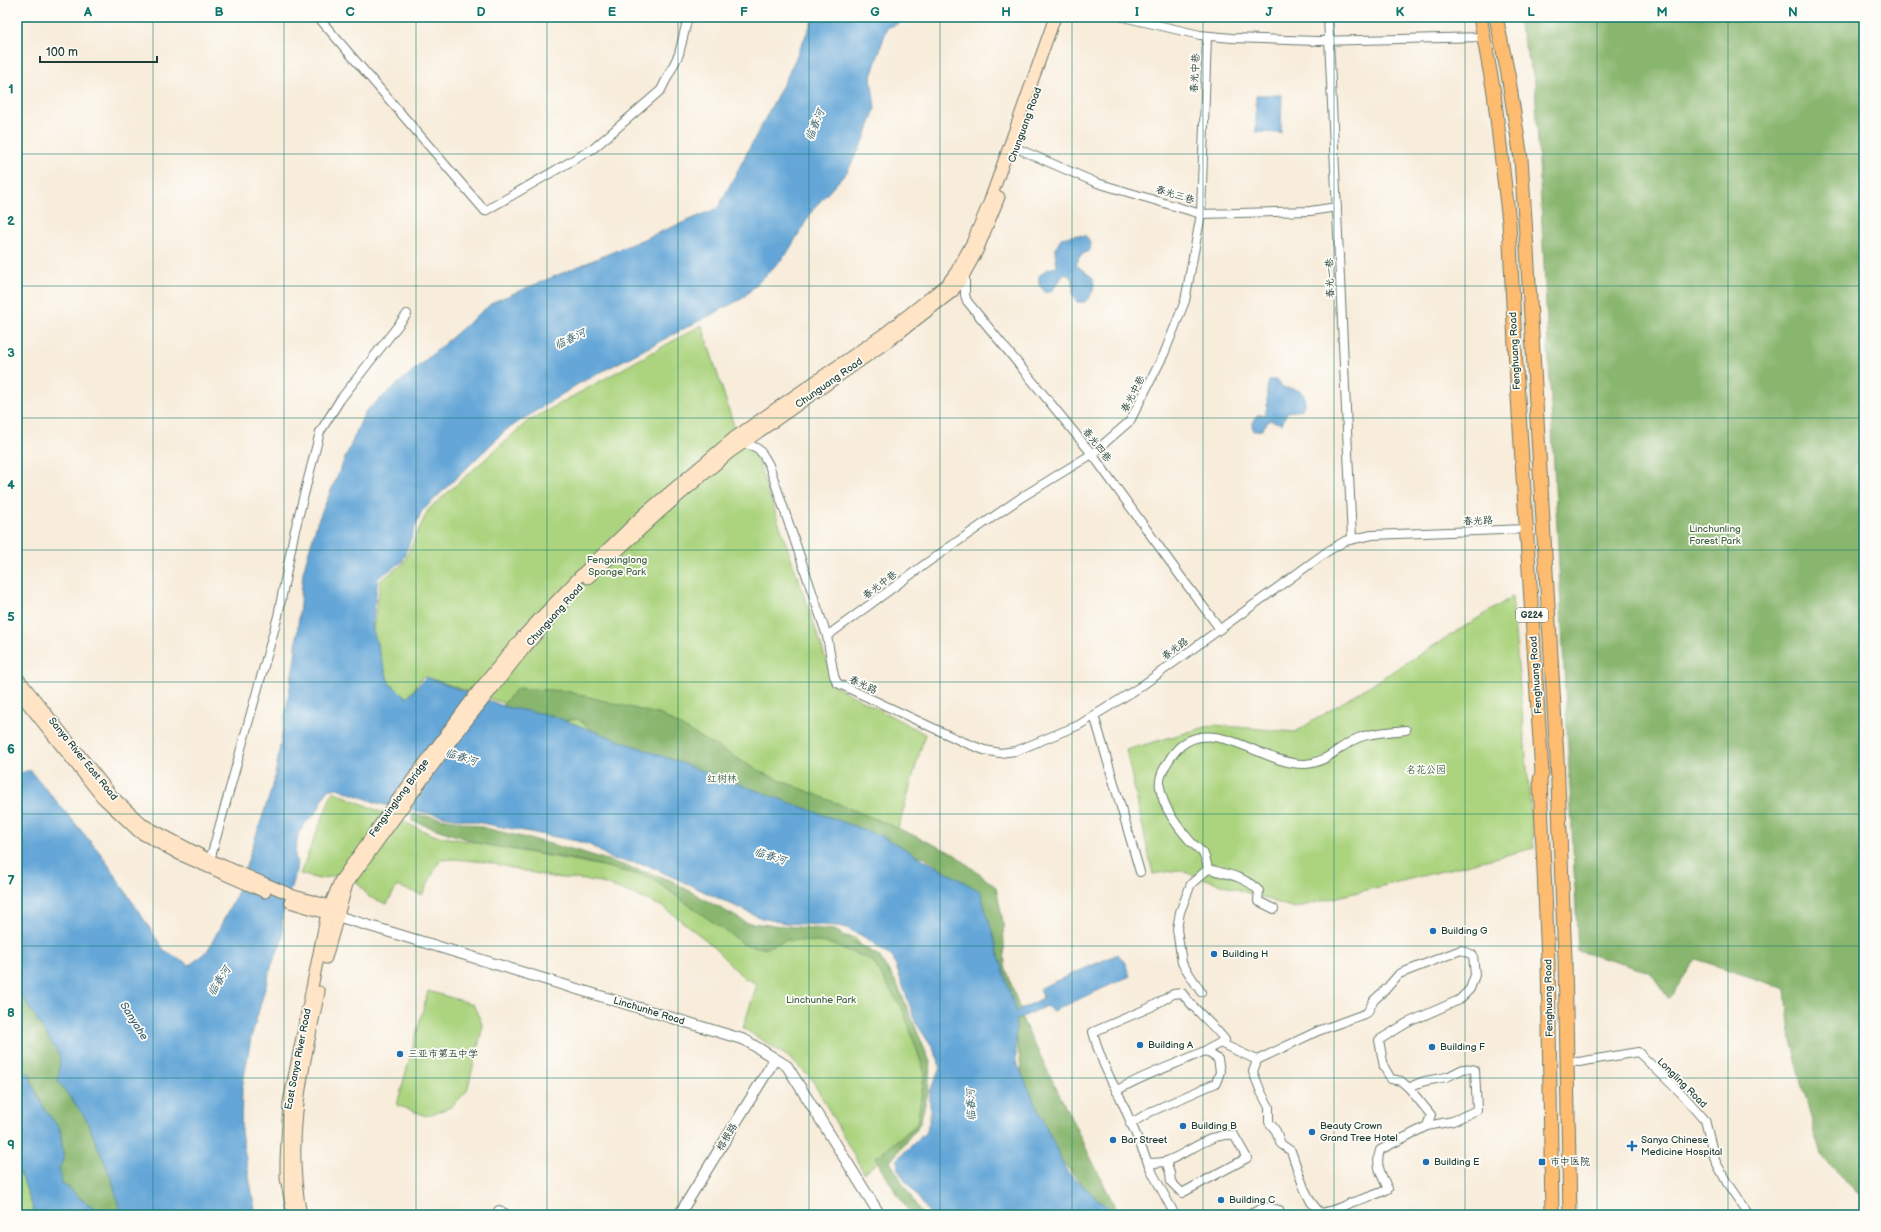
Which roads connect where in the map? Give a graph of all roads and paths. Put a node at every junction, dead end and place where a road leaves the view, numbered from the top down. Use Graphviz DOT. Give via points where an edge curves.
graph roads {
  1 [pos="318,17"];
  2 [pos="688,17"];
  3 [pos="1055,17"];
  4 [pos="1063,17"];
  5 [pos="1124,17"];
  6 [pos="1328,17"];
  7 [pos="1480,17"];
  8 [pos="1496,17"];
  9 [pos="1207,36"];
  10 [pos="1484,37"];
  11 [pos="1330,41"];
  12 [pos="1016,148"];
  13 [pos="1337,207"];
  14 [pos="1201,214"];
  15 [pos="964,274"];
  16 [pos="407,314"];
  17 [pos="740,444"];
  18 [pos="727,449"];
  19 [pos="1092,454"];
  20 [pos="1526,529"];
  21 [pos="1352,539"];
  22 [pos="1220,629"];
  23 [pos="827,636"];
  24 [pos="17,677"];
  25 [pos="492,681"];
  26 [pos="17,690"];
  27 [pos="1094,715"];
  28 [pos="1406,730"];
  29 [pos="210,860"];
  30 [pos="220,868"];
  31 [pos="1208,869"];
  32 [pos="1140,872"];
  33 [pos="1274,908"];
  34 [pos="331,912"];
  35 [pos="1548,960"];
  36 [pos="1565,960"];
  37 [pos="1201,992"];
  38 [pos="1220,1044"];
  39 [pos="1207,1052"];
  40 [pos="775,1059"];
  41 [pos="1257,1060"];
  42 [pos="1567,1061"];
  43 [pos="1409,1088"];
  44 [pos="1116,1091"];
  45 [pos="1130,1124"];
  46 [pos="1427,1126"];
  47 [pos="1166,1162"];
  48 [pos="1148,1163"];
  49 [pos="1319,1214"];
  50 [pos="293,1215"];
  51 [pos="300,1215"];
  52 [pos="679,1215"];
  53 [pos="880,1215"];
  54 [pos="1175,1215"];
  55 [pos="1248,1215"];
  56 [pos="1280,1215"];
  57 [pos="1552,1215"];
  58 [pos="1570,1215"];
  59 [pos="1749,1215"];
  1 -- 2 [label="street" via="485,211 594,148 661,90 679,54"];
  3 -- 18 [label="main road, Chunguang Road" via="990,203 956,272 941,290"];
  4 -- 12 [label="main road, Chunguang Road"];
  5 -- 9 [label="street"];
  6 -- 11 [label="street, 春光一巷"];
  7 -- 10 [label="highway, Fenghuang Road / G224"];
  8 -- 36 [label="highway, Fenghuang Road / G224" via="1521,159 1549,618"];
  9 -- 11 [label="street"];
  9 -- 14 [label="street, 春光中巷"];
  10 -- 11 [label="street"];
  10 -- 20 [label="highway, Fenghuang Road / G224" via="1500,130 1509,222"];
  11 -- 13 [label="street, 春光一巷"];
  12 -- 14 [label="street, 春光三巷" via="1097,183"];
  12 -- 15 [label="main road, Chunguang Road" via="995,211"];
  13 -- 14 [label="street, 春光三巷" via="1310,211"];
  13 -- 21 [label="street, 春光一巷"];
  14 -- 19 [label="street, 春光中巷" via="1185,301 1164,354 1130,421"];
  15 -- 17 [label="main road, Chunguang Road" via="952,292 934,307"];
  15 -- 19 [label="street, 春光四巷" via="967,301"];
  16 -- 29 [label="street" via="340,400 320,432 294,534 278,616"];
  17 -- 18 [label="main road, Chunguang Road"];
  17 -- 23 [label="street" via="752,445 760,450 770,465"];
  18 -- 25 [label="main road, Chunguang Road" via="610,552"];
  19 -- 22 [label="street, 春光四巷"];
  19 -- 23 [label="street, 春光中巷" via="1022,497"];
  20 -- 21 [label="street, 春光路" via="1372,535"];
  20 -- 35 [label="highway, Fenghuang Road / G224" via="1542,773 1540,780"];
  21 -- 22 [label="street, 春光路" via="1328,551"];
  22 -- 27 [label="street, 春光路" via="1140,687"];
  23 -- 27 [label="street, 春光路" via="837,683 984,750 1000,753 1016,751 1079,725"];
  24 -- 29 [label="main road, Sanya River East Road" via="113,797 142,824"];
  25 -- 34 [label="main road, Fengxinglong Bridge" via="411,795 344,883"];
  26 -- 30 [label="main road, Sanya River East Road" via="102,797 138,832 181,855"];
  27 -- 32 [label="street"];
  28 -- 31 [label="street" via="1368,734 1322,761 1305,764 1286,763 1219,737 1203,737 1187,741 1178,747 1162,770 1159,786 1171,817 1204,855"];
  29 -- 30 [label="main road, Sanya River East Road"];
  30 -- 34 [label="main road"];
  31 -- 33 [label="street" via="1252,883 1259,891 1258,901"];
  31 -- 37 [label="street" via="1191,884 1180,912 1177,929 1182,963"];
  34 -- 40 [label="street, Linchunhe Road" via="745,1040"];
  34 -- 50 [label="main road, East Sanya River Road" via="289,1102 286,1178"];
  34 -- 51 [label="main road, East Sanya River Road" via="326,958 295,1116 294,1158"];
  35 -- 36 [label="highway"];
  35 -- 57 [label="highway, Fenghuang Road / G224"];
  36 -- 42 [label="highway, Fenghuang Road / G224"];
  38 -- 39 [label="street"];
  38 -- 41 [label="street"];
  38 -- 44 [label="street" via="1225,1040 1217,1030 1182,993 1173,994 1151,1007 1093,1032 1103,1066"];
  39 -- 44 [label="street" via="1161,1069"];
  39 -- 45 [label="street" via="1218,1059 1220,1072 1216,1083"];
  40 -- 52 [label="street, 榕根路"];
  40 -- 53 [label="street, Linchunhe Road" via="787,1066"];
  41 -- 43 [label="street" via="1318,1031 1367,1013 1374,1000 1399,974 1461,950 1473,955 1475,975 1470,989 1459,1000 1407,1023 1379,1040 1384,1067 1391,1079 1401,1081"];
  41 -- 49 [label="street" via="1253,1072 1269,1106 1269,1122 1281,1144 1291,1151 1304,1188"];
  42 -- 58 [label="highway, Fenghuang Road / G224"];
  42 -- 59 [label="street, Longling Road" via="1579,1062 1638,1052 1705,1120 1715,1160"];
  43 -- 46 [label="street" via="1432,1115"];
  43 -- 46 [label="street" via="1421,1081 1448,1077 1468,1067 1475,1070 1477,1110 1453,1121"];
  44 -- 45 [label="street"];
  45 -- 48 [label="street"];
  46 -- 49 [label="street" via="1380,1150 1378,1169 1388,1189 1334,1212"];
  47 -- 47 [label="street" via="1203,1143 1228,1135 1234,1135 1247,1158 1182,1193 1171,1182"];
  47 -- 48 [label="street"];
  48 -- 54 [label="street"];
  55 -- 56 [label="street" via="1265,1207 1279,1210"];
}
